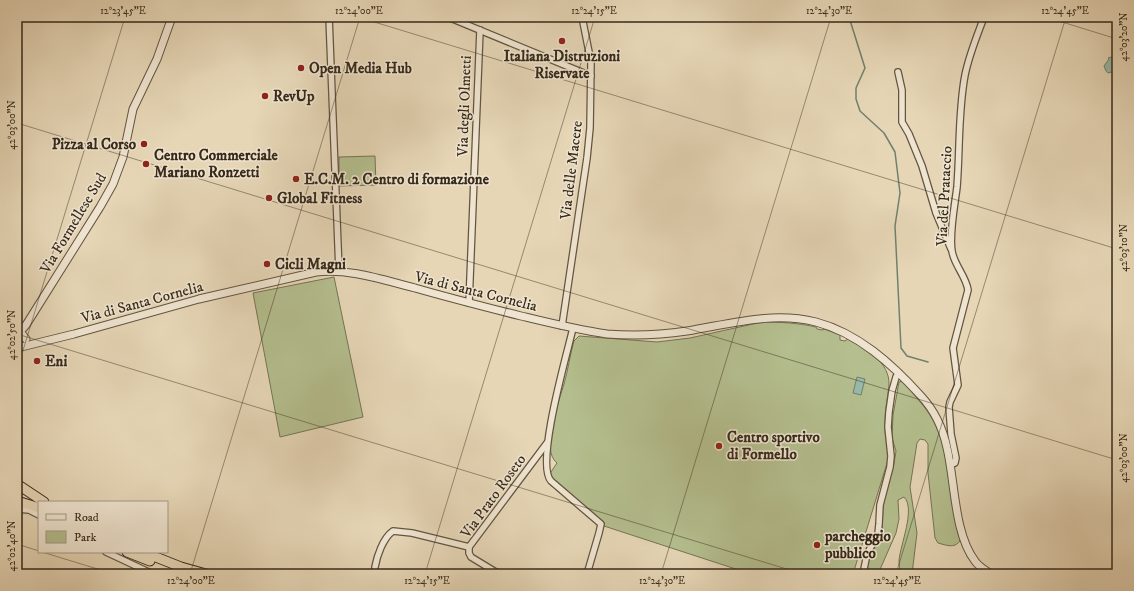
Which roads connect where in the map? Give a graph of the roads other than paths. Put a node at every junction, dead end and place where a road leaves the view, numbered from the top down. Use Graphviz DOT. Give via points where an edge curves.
graph roads {
  1 [pos="172,17"];
  2 [pos="329,17"];
  3 [pos="448,17"];
  4 [pos="582,17"];
  5 [pos="984,17"];
  6 [pos="480,30"];
  7 [pos="898,72"];
  8 [pos="591,76"];
  9 [pos="952,251"];
  10 [pos="338,271"];
  11 [pos="470,303"];
  12 [pos="562,326"];
  13 [pos="573,328"];
  14 [pos="20,341"];
  15 [pos="899,373"];
  16 [pos="547,443"];
  17 [pos="950,465"];
  18 [pos="17,484"];
  19 [pos="17,491"];
  20 [pos="17,501"];
  21 [pos="42,501"];
  22 [pos="38,507"];
  23 [pos="38,508"];
  24 [pos="17,509"];
  25 [pos="38,514"];
  26 [pos="469,547"];
  27 [pos="108,553"];
  28 [pos="130,553"];
  29 [pos="146,553"];
  30 [pos="375,567"];
  31 [pos="153,574"];
  32 [pos="185,574"];
  33 [pos="206,574"];
  34 [pos="499,574"];
  35 [pos="587,574"];
  36 [pos="863,574"];
  37 [pos="991,574"];
  1 -- 14 [label="street, Via Formellese Sud" via="157,59 133,109 121,164 113,184 26,325"];
  2 -- 10 [label="street"];
  3 -- 6 [label="street"];
  4 -- 8 [label="street, Via delle Macere" via="590,54"];
  5 -- 9 [label="street, Via del Prataccio" via="965,74"];
  6 -- 8 [label="street"];
  6 -- 11 [label="street, Via degli Olmetti"];
  7 -- 9 [label="street" via="902,94 902,122 922,166 936,213"];
  8 -- 12 [label="street, Via delle Macere" via="588,148"];
  9 -- 17 [label="street, Via del Prataccio" via="968,290 953,348 958,385 949,407 956,458 955,463"];
  10 -- 11 [label="street, Via di Santa Cornelia"];
  10 -- 14 [label="street, Via di Santa Cornelia" via="316,272 199,299 74,334 37,342"];
  11 -- 12 [label="street, Via di Santa Cornelia"];
  12 -- 13 [label="street, Via di Santa Cornelia"];
  13 -- 15 [label="street, Via di Santa Cornelia" via="609,334 654,335 757,318 797,318 845,333 875,352"];
  13 -- 16 [label="street, Via Prato Roseto"];
  15 -- 17 [label="street, Via di Santa Cornelia" via="934,414 944,438"];
  15 -- 36 [label="street" via="892,391 889,412 888,427 892,456 880,505 880,524 878,534 867,554"];
  16 -- 26 [label="street, Via Prato Roseto"];
  16 -- 35 [label="street, Via Prato Roseto" via="547,475 550,481 600,524 600,533"];
  17 -- 37 [label="street" via="960,526 966,546 975,562"];
  18 -- 21 [label="highway"];
  19 -- 22 [label="highway"];
  20 -- 23 [label="highway"];
  24 -- 25 [label="street"];
  26 -- 30 [label="street" via="393,531 387,536"];
  26 -- 34 [label="street, Via Prato Roseto" via="471,557"];
  27 -- 31 [label="street"];
  28 -- 32 [label="highway"];
  29 -- 33 [label="highway"];
}
